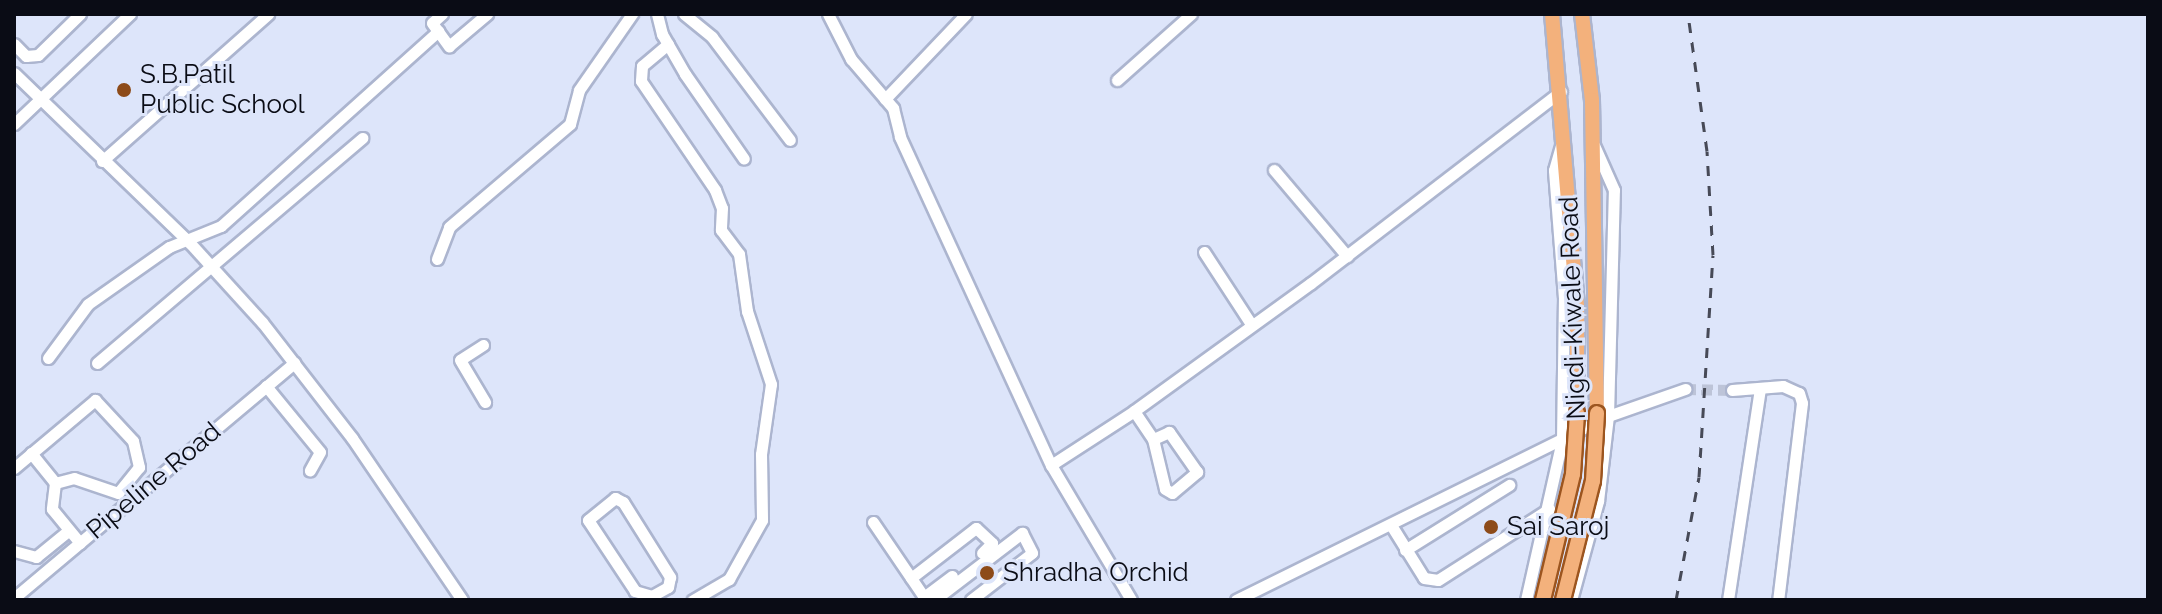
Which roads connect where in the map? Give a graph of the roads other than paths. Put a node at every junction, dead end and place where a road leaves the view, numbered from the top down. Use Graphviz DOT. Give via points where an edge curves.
graph roads {
  1 [pos="80,14"];
  2 [pos="130,14"];
  3 [pos="268,14"];
  4 [pos="442,14"];
  5 [pos="487,14"];
  6 [pos="632,14"];
  7 [pos="657,14"];
  8 [pos="684,14"];
  9 [pos="828,14"];
  10 [pos="966,14"];
  11 [pos="1191,14"];
  12 [pos="1552,14"];
  13 [pos="1582,14"];
  14 [pos="438,31"];
  15 [pos="14,44"];
  16 [pos="668,44"];
  17 [pos="14,73"];
  18 [pos="1117,80"];
  19 [pos="1561,91"];
  20 [pos="40,99"];
  21 [pos="885,99"];
  22 [pos="14,124"];
  23 [pos="1566,131"];
  24 [pos="362,138"];
  25 [pos="790,140"];
  26 [pos="1592,141"];
  27 [pos="744,159"];
  28 [pos="102,161"];
  29 [pos="1274,170"];
  30 [pos="190,243"];
  31 [pos="1204,252"];
  32 [pos="1347,256"];
  33 [pos="437,259"];
  34 [pos="208,266"];
  35 [pos="1251,324"];
  36 [pos="483,345"];
  37 [pos="48,358"];
  38 [pos="97,363"];
  39 [pos="294,363"];
  40 [pos="266,386"];
  41 [pos="1760,388"];
  42 [pos="1685,389"];
  43 [pos="1732,390"];
  44 [pos="485,402"];
  45 [pos="1134,411"];
  46 [pos="1608,416"];
  47 [pos="1153,439"];
  48 [pos="1562,440"];
  49 [pos="31,453"];
  50 [pos="1051,465"];
  51 [pos="14,468"];
  52 [pos="310,470"];
  53 [pos="55,483"];
  54 [pos="1509,485"];
  55 [pos="1549,509"];
  56 [pos="873,522"];
  57 [pos="1391,525"];
  58 [pos="68,531"];
  59 [pos="80,543"];
  60 [pos="1405,550"];
  61 [pos="14,551"];
  62 [pos="922,570"];
  63 [pos="911,578"];
  64 [pos="934,597"];
  65 [pos="14,598"];
  66 [pos="652,598"];
  67 [pos="462,600"];
  68 [pos="693,600"];
  69 [pos="971,600"];
  70 [pos="1131,600"];
  71 [pos="1236,600"];
  72 [pos="1526,600"];
  73 [pos="1543,600"];
  74 [pos="1563,600"];
  75 [pos="1571,600"];
  76 [pos="1728,600"];
  77 [pos="1778,600"];
  1 -- 15 [label="street" via="38,55 26,56"];
  2 -- 20 [label="street"];
  3 -- 28 [label="street"];
  4 -- 14 [label="street" via="432,23"];
  5 -- 14 [label="street" via="449,46"];
  6 -- 33 [label="street" via="579,90 570,124 449,227"];
  7 -- 16 [label="street"];
  8 -- 25 [label="street" via="712,37"];
  9 -- 21 [label="street" via="851,59"];
  10 -- 21 [label="street"];
  11 -- 18 [label="street"];
  12 -- 19 [label="main road, Nigdi-Kiwale Road"];
  13 -- 26 [label="main road, Nigdi-Kiwale Road"];
  14 -- 30 [label="street" via="221,226"];
  16 -- 27 [label="street"];
  16 -- 68 [label="street" via="642,66 641,81 715,190 722,208 721,230 739,254 747,311 771,384 761,454 762,520 729,579"];
  17 -- 20 [label="street"];
  19 -- 23 [label="main road, Nigdi-Kiwale Road"];
  19 -- 32 [label="street"];
  20 -- 22 [label="street"];
  20 -- 28 [label="street"];
  21 -- 50 [label="street"];
  23 -- 48 [label="street" via="1554,170 1564,298"];
  23 -- 73 [label="main road, Nigdi-Kiwale Road, bridge" via="1577,306 1573,474"];
  24 -- 34 [label="street"];
  26 -- 46 [label="street" via="1614,190"];
  26 -- 74 [label="main road, Nigdi-Kiwale Road, bridge" via="1597,459"];
  28 -- 30 [label="street"];
  29 -- 32 [label="street"];
  30 -- 34 [label="street"];
  30 -- 37 [label="street" via="169,247 88,304"];
  31 -- 35 [label="street"];
  32 -- 35 [label="street"];
  34 -- 38 [label="street"];
  34 -- 39 [label="street"];
  35 -- 45 [label="street"];
  36 -- 44 [label="street" via="460,360"];
  39 -- 40 [label="street, Pipeline Road"];
  39 -- 67 [label="street" via="346,429"];
  40 -- 52 [label="street" via="320,452"];
  40 -- 59 [label="street, Pipeline Road"];
  41 -- 43 [label="street"];
  41 -- 76 [label="street"];
  41 -- 77 [label="street" via="1792,388 1802,403"];
  42 -- 46 [label="street"];
  45 -- 47 [label="street"];
  45 -- 50 [label="street"];
  46 -- 48 [label="street"];
  46 -- 75 [label="street" via="1598,501"];
  47 -- 47 [label="street" via="1166,491 1172,493 1196,477 1169,432"];
  48 -- 55 [label="street"];
  48 -- 57 [label="street"];
  49 -- 51 [label="street"];
  49 -- 53 [label="street"];
  49 -- 53 [label="street" via="95,400 139,451 137,472 114,495 74,478"];
  50 -- 70 [label="street"];
  53 -- 58 [label="street" via="52,509"];
  54 -- 60 [label="street"];
  55 -- 60 [label="street" via="1438,580 1424,578"];
  55 -- 72 [label="street"];
  56 -- 63 [label="street"];
  57 -- 60 [label="street"];
  57 -- 71 [label="street"];
  58 -- 59 [label="street"];
  58 -- 61 [label="street" via="36,557"];
  59 -- 65 [label="street, Pipeline Road"];
  62 -- 63 [label="street"];
  62 -- 64 [label="street"];
  62 -- 64 [label="street" via="976,528 992,543"];
  63 -- 64 [label="street"];
  64 -- 69 [label="street" via="1022,533 1032,553"];
  66 -- 66 [label="street" via="635,591 588,520 615,498 623,502 670,577 668,587"];
}
